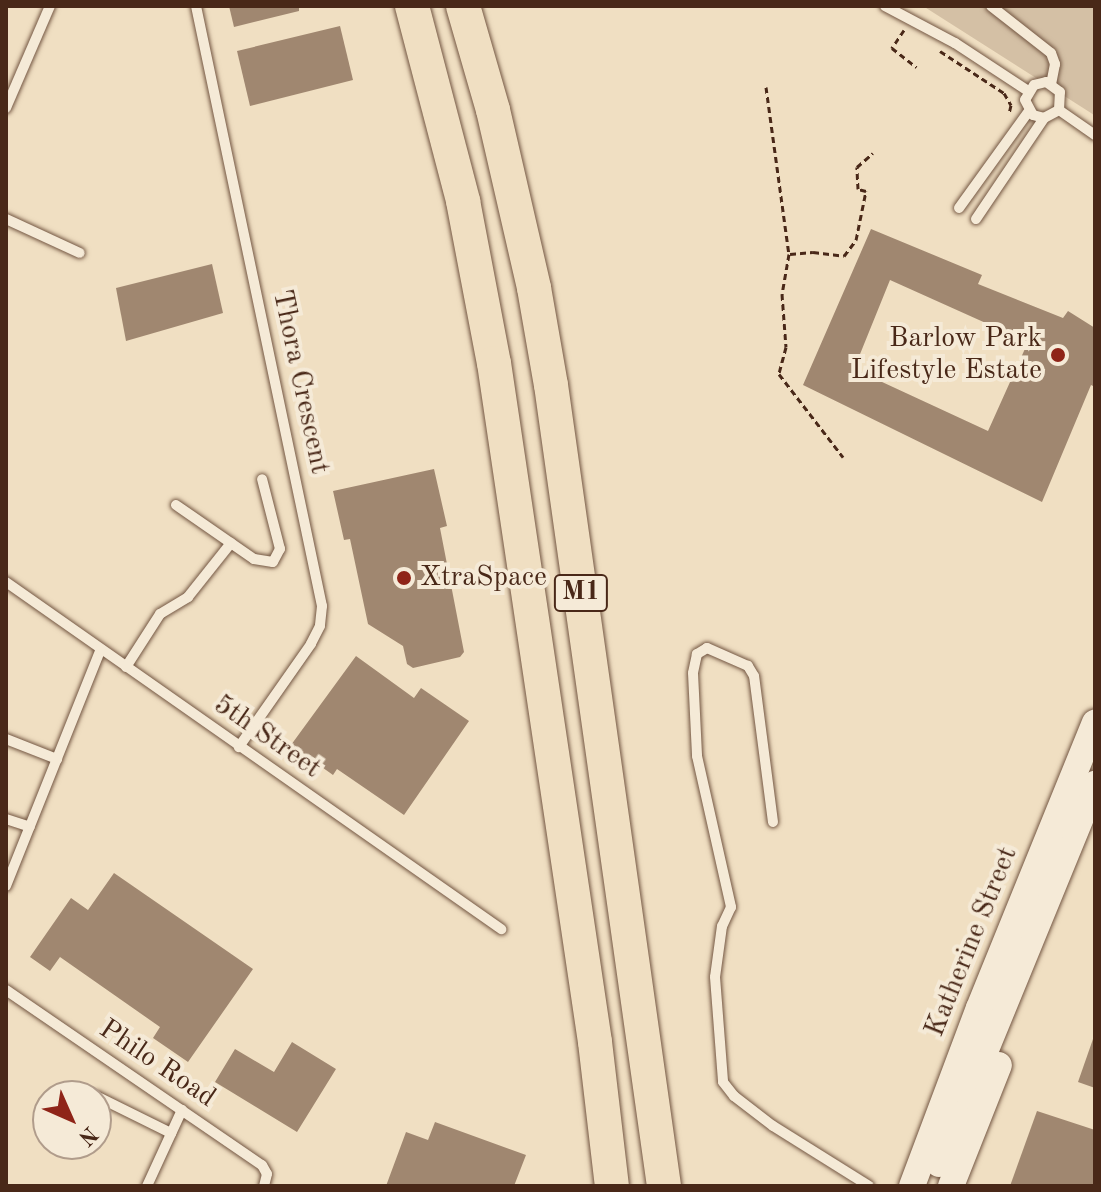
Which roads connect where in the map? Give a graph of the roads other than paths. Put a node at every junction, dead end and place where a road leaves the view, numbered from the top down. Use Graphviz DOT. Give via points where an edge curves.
graph roads {
  1 [pos="50,6"];
  2 [pos="196,6"];
  3 [pos="412,6"];
  4 [pos="463,6"];
  5 [pos="885,6"];
  6 [pos="991,6"];
  7 [pos="1051,84"];
  8 [pos="1028,91"];
  9 [pos="6,108"];
  10 [pos="1059,110"];
  11 [pos="1029,111"];
  12 [pos="1044,118"];
  13 [pos="1095,135"];
  14 [pos="959,208"];
  15 [pos="6,219"];
  16 [pos="976,219"];
  17 [pos="80,253"];
  18 [pos="262,479"];
  19 [pos="176,505"];
  20 [pos="231,543"];
  21 [pos="6,582"];
  22 [pos="101,649"];
  23 [pos="126,667"];
  24 [pos="1095,723"];
  25 [pos="6,739"];
  26 [pos="239,747"];
  27 [pos="57,759"];
  28 [pos="1095,784"];
  29 [pos="6,819"];
  30 [pos="773,822"];
  31 [pos="30,827"];
  32 [pos="1095,828"];
  33 [pos="6,886"];
  34 [pos="501,929"];
  35 [pos="6,990"];
  36 [pos="112,1104"];
  37 [pos="182,1110"];
  38 [pos="171,1133"];
  39 [pos="970,1137"];
  40 [pos="147,1186"];
  41 [pos="264,1186"];
  42 [pos="612,1186"];
  43 [pos="664,1186"];
  44 [pos="869,1186"];
  45 [pos="912,1186"];
  46 [pos="930,1186"];
  47 [pos="951,1186"];
  48 [pos="962,1186"];
  1 -- 9 [label="lane"];
  2 -- 26 [label="lane, Thora Crescent" via="322,606 311,644"];
  3 -- 42 [label="highway, M1" via="463,201 494,363"];
  4 -- 43 [label="highway, M1" via="534,288 551,385"];
  5 -- 8 [label="lane"];
  6 -- 7 [label="lane" via="1051,53"];
  7 -- 8 [label="lane" via="1040,82"];
  7 -- 10 [label="lane" via="1062,98"];
  8 -- 11 [label="lane"];
  10 -- 12 [label="lane"];
  10 -- 13 [label="lane"];
  11 -- 12 [label="lane"];
  11 -- 14 [label="lane"];
  12 -- 16 [label="lane"];
  15 -- 17 [label="lane"];
  18 -- 20 [label="lane" via="280,556 261,563"];
  19 -- 20 [label="lane"];
  20 -- 23 [label="lane" via="188,597 160,614"];
  21 -- 22 [label="lane, 5th Street"];
  22 -- 23 [label="lane, 5th Street"];
  22 -- 27 [label="lane"];
  23 -- 26 [label="lane, 5th Street"];
  24 -- 45 [label="main road, Katherine Street"];
  25 -- 27 [label="lane"];
  26 -- 34 [label="lane, 5th Street"];
  27 -- 31 [label="lane"];
  28 -- 46 [label="main road"];
  29 -- 31 [label="lane"];
  30 -- 44 [label="lane" via="754,676 748,666 707,648 697,654 693,673 697,756 731,907 722,926 715,977 723,1082 773,1126"];
  31 -- 33 [label="lane"];
  32 -- 39 [label="main road"];
  35 -- 37 [label="lane, Philo Road"];
  36 -- 38 [label="lane"];
  37 -- 38 [label="lane"];
  37 -- 41 [label="lane, Philo Road" via="262,1165 267,1174"];
  38 -- 40 [label="lane"];
  39 -- 47 [label="main road"];
  39 -- 48 [label="main road"];
}
